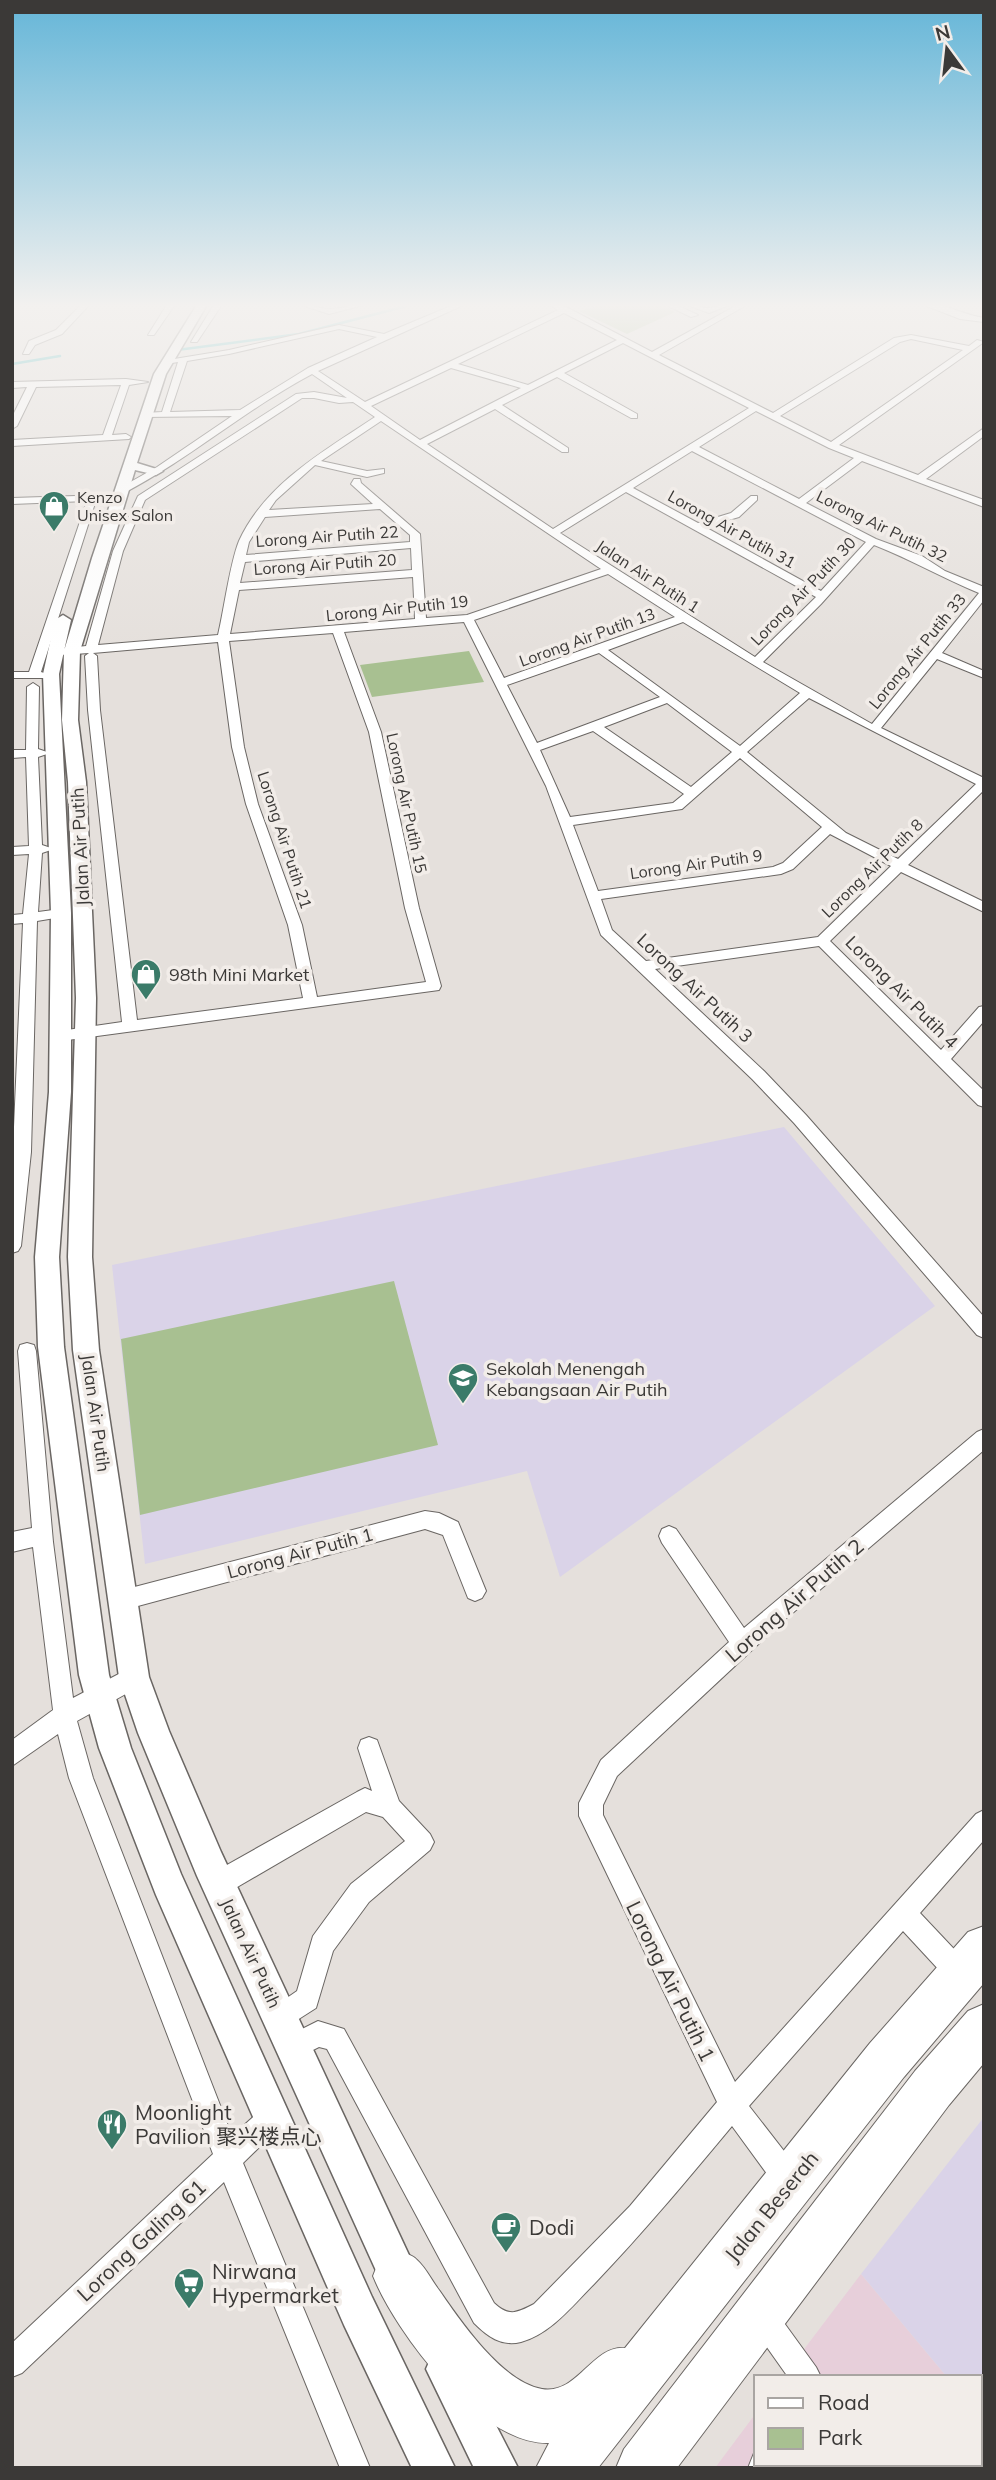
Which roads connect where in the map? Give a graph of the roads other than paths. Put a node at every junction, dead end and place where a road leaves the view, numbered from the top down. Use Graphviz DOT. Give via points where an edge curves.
graph roads {
  1 [pos="113,419"];
  2 [pos="132,419"];
  3 [pos="146,419"];
  4 [pos="236,419"];
  5 [pos="262,419"];
  6 [pos="379,419"];
  7 [pos="381,419"];
  8 [pos="468,419"];
  9 [pos="516,419"];
  10 [pos="738,419"];
  11 [pos="776,419"];
  12 [pos="871,419"];
  13 [pos="984,431"];
  14 [pos="107,437"];
  15 [pos="126,437"];
  16 [pos="210,437"];
  17 [pos="973,439"];
  18 [pos="227,440"];
  19 [pos="12,443"];
  20 [pos="984,443"];
  21 [pos="419,444"];
  22 [pos="832,446"];
  23 [pos="692,447"];
  24 [pos="565,450"];
  25 [pos="860,458"];
  26 [pos="313,462"];
  27 [pos="130,465"];
  28 [pos="156,471"];
  29 [pos="382,471"];
  30 [pos="918,480"];
  31 [pos="357,481"];
  32 [pos="626,488"];
  33 [pos="121,491"];
  34 [pos="98,498"];
  35 [pos="754,498"];
  36 [pos="12,501"];
  37 [pos="800,503"];
  38 [pos="984,503"];
  39 [pos="384,506"];
  40 [pos="261,514"];
  41 [pos="696,527"];
  42 [pos="553,533"];
  43 [pos="872,541"];
  44 [pos="416,545"];
  45 [pos="118,556"];
  46 [pos="99,558"];
  47 [pos="240,559"];
  48 [pos="609,570"];
  49 [pos="418,573"];
  50 [pos="235,587"];
  51 [pos="981,588"];
  52 [pos="822,596"];
  53 [pos="468,618"];
  54 [pos="684,618"];
  55 [pos="421,622"];
  56 [pos="338,630"];
  57 [pos="223,639"];
  58 [pos="600,649"];
  59 [pos="935,654"];
  60 [pos="756,662"];
  61 [pos="60,665"];
  62 [pos="984,675"];
  63 [pos="12,676"];
  64 [pos="500,682"];
  65 [pos="12,687"];
  66 [pos="808,693"];
  67 [pos="669,698"];
  68 [pos="596,727"];
  69 [pos="875,728"];
  70 [pos="533,749"];
  71 [pos="740,752"];
  72 [pos="54,753"];
  73 [pos="12,754"];
  74 [pos="32,754"];
  75 [pos="102,762"];
  76 [pos="75,765"];
  77 [pos="984,783"];
  78 [pos="694,794"];
  79 [pos="57,812"];
  80 [pos="35,816"];
  81 [pos="565,822"];
  82 [pos="830,827"];
  83 [pos="109,832"];
  84 [pos="80,836"];
  85 [pos="59,848"];
  86 [pos="36,850"];
  87 [pos="12,851"];
  88 [pos="900,866"];
  89 [pos="593,896"];
  90 [pos="984,908"];
  91 [pos="61,913"];
  92 [pos="30,918"];
  93 [pos="12,920"];
  94 [pos="822,941"];
  95 [pos="645,966"];
  96 [pos="311,1003"];
  97 [pos="984,1012"];
  98 [pos="130,1027"];
  99 [pos="977,1030"];
  100 [pos="19,1033"];
  101 [pos="73,1035"];
  102 [pos="942,1059"];
  103 [pos="984,1101"];
  104 [pos="55,1147"];
  105 [pos="18,1153"];
  106 [pos="12,1246"];
  107 [pos="984,1330"];
  108 [pos="30,1351"];
  109 [pos="984,1438"];
  110 [pos="41,1535"];
  111 [pos="669,1536"];
  112 [pos="12,1542"];
  113 [pos="475,1591"];
  114 [pos="124,1600"];
  115 [pos="742,1643"];
  116 [pos="134,1677"];
  117 [pos="99,1695"];
  118 [pos="63,1716"];
  119 [pos="369,1748"];
  120 [pos="12,1755"];
  121 [pos="610,1768"];
  122 [pos="390,1808"];
  123 [pos="984,1822"];
  124 [pos="218,1884"];
  125 [pos="902,1912"];
  126 [pos="972,1962"];
  127 [pos="280,2018"];
  128 [pos="984,2027"];
  129 [pos="293,2047"];
  130 [pos="732,2105"];
  131 [pos="271,2118"];
  132 [pos="228,2159"];
  133 [pos="790,2183"];
  134 [pos="398,2276"];
  135 [pos="760,2313"];
  136 [pos="669,2334"];
  137 [pos="12,2363"];
  138 [pos="805,2375"];
  139 [pos="355,2468"];
  140 [pos="434,2468"];
  141 [pos="497,2468"];
  142 [pos="563,2468"];
  143 [pos="643,2468"];
  1 -- 14 [label="street"];
  2 -- 15 [label="street, Jalan Air Putih"];
  3 -- 27 [label="street, Jalan Air Putih"];
  4 -- 16 [label="street"];
  5 -- 18 [label="street"];
  6 -- 26 [label="street, Lorong Air Putih 21"];
  7 -- 21 [label="street, Jalan Air Putih 1"];
  8 -- 21 [label="street"];
  9 -- 24 [label="street"];
  10 -- 23 [label="street"];
  11 -- 22 [label="street"];
  12 -- 22 [label="street"];
  13 -- 17 [label="street"];
  14 -- 15 [label="street"];
  14 -- 19 [label="street"];
  15 -- 34 [label="street, Jalan Air Putih"];
  16 -- 18 [label="street"];
  16 -- 28 [label="street"];
  17 -- 20 [label="street"];
  17 -- 30 [label="street"];
  18 -- 45 [label="street" via="146,493 133,510"];
  21 -- 42 [label="street, Jalan Air Putih 1"];
  22 -- 25 [label="street"];
  23 -- 32 [label="street"];
  23 -- 37 [label="street, Lorong Air Putih 32"];
  25 -- 30 [label="street"];
  25 -- 37 [label="street"];
  26 -- 29 [label="street" via="368,474"];
  26 -- 40 [label="street, Lorong Air Putih 21" via="278,490"];
  27 -- 28 [label="street"];
  27 -- 33 [label="street, Jalan Air Putih"];
  28 -- 33 [label="street"];
  30 -- 38 [label="street"];
  31 -- 39 [label="street"];
  32 -- 41 [label="street, Lorong Air Putih 31"];
  32 -- 42 [label="street"];
  33 -- 34 [label="street"];
  33 -- 46 [label="street, Jalan Air Putih"];
  34 -- 36 [label="street"];
  34 -- 61 [label="street"];
  34 -- 61 [label="street, Jalan Air Putih" via="71,594"];
  35 -- 41 [label="street" via="735,515"];
  37 -- 43 [label="street, Lorong Air Putih 32"];
  39 -- 40 [label="street"];
  39 -- 44 [label="street" via="415,534"];
  40 -- 47 [label="street, Lorong Air Putih 21" via="244,542"];
  41 -- 52 [label="street, Lorong Air Putih 31"];
  42 -- 48 [label="street, Jalan Air Putih 1"];
  43 -- 51 [label="street, Lorong Air Putih 32"];
  43 -- 52 [label="street, Lorong Air Putih 30"];
  44 -- 47 [label="street, Lorong Air Putih 22"];
  44 -- 49 [label="street"];
  45 -- 46 [label="street"];
  45 -- 61 [label="street"];
  46 -- 61 [label="street, Jalan Air Putih"];
  47 -- 50 [label="street, Lorong Air Putih 21"];
  48 -- 53 [label="street, Lorong Air Putih 19"];
  48 -- 54 [label="street, Jalan Air Putih 1"];
  49 -- 50 [label="street, Lorong Air Putih 20"];
  49 -- 55 [label="street"];
  50 -- 57 [label="street, Lorong Air Putih 21"];
  51 -- 59 [label="street, Lorong Air Putih 33"];
  52 -- 60 [label="street, Lorong Air Putih 30"];
  53 -- 55 [label="street, Lorong Air Putih 19"];
  53 -- 64 [label="street, Lorong Air Putih 3"];
  54 -- 58 [label="street, Lorong Air Putih 13"];
  54 -- 60 [label="street, Jalan Air Putih 1"];
  55 -- 56 [label="street, Lorong Air Putih 19"];
  56 -- 57 [label="street, Lorong Air Putih 19"];
  56 -- 96 [label="street, Lorong Air Putih 15" via="375,732 412,908 434,986"];
  57 -- 61 [label="street, Lorong Air Putih 19" via="157,643"];
  57 -- 96 [label="street, Lorong Air Putih 21" via="238,747 252,804 295,925"];
  58 -- 64 [label="street, Lorong Air Putih 13"];
  58 -- 67 [label="street"];
  59 -- 62 [label="street"];
  59 -- 69 [label="street, Lorong Air Putih 33"];
  60 -- 66 [label="street, Jalan Air Putih 1"];
  61 -- 63 [label="street"];
  61 -- 65 [label="street"];
  61 -- 72 [label="street, Jalan Air Putih"];
  61 -- 74 [label="street"];
  61 -- 75 [label="street"];
  61 -- 76 [label="street, Jalan Air Putih"];
  64 -- 70 [label="street, Lorong Air Putih 3"];
  66 -- 69 [label="street, Jalan Air Putih 1"];
  66 -- 71 [label="street"];
  67 -- 68 [label="street"];
  67 -- 71 [label="street"];
  68 -- 70 [label="street"];
  68 -- 78 [label="street"];
  69 -- 77 [label="street, Jalan Air Putih 1"];
  70 -- 81 [label="street, Lorong Air Putih 3"];
  71 -- 78 [label="street"];
  71 -- 82 [label="street"];
  72 -- 74 [label="street"];
  72 -- 79 [label="street, Jalan Air Putih"];
  73 -- 74 [label="street"];
  74 -- 80 [label="street"];
  75 -- 76 [label="street"];
  75 -- 83 [label="street"];
  76 -- 84 [label="street, Jalan Air Putih"];
  77 -- 88 [label="street, Lorong Air Putih 8"];
  78 -- 81 [label="street" via="677,806"];
  79 -- 80 [label="street"];
  79 -- 85 [label="street, Jalan Air Putih"];
  80 -- 86 [label="street"];
  81 -- 89 [label="street, Lorong Air Putih 3"];
  82 -- 88 [label="street"];
  82 -- 89 [label="street, Lorong Air Putih 9" via="788,866 776,871"];
  83 -- 84 [label="street"];
  83 -- 98 [label="street"];
  84 -- 101 [label="street, Jalan Air Putih"];
  85 -- 86 [label="street"];
  85 -- 91 [label="street, Jalan Air Putih"];
  86 -- 87 [label="street"];
  86 -- 92 [label="street"];
  88 -- 90 [label="street"];
  88 -- 94 [label="street, Lorong Air Putih 8"];
  89 -- 95 [label="street, Lorong Air Putih 3" via="606,932"];
  91 -- 92 [label="street"];
  91 -- 101 [label="street, Jalan Air Putih"];
  92 -- 93 [label="street"];
  92 -- 100 [label="street"];
  94 -- 95 [label="street, Lorong Air Putih 8"];
  94 -- 102 [label="street, Lorong Air Putih 4"];
  95 -- 107 [label="street, Lorong Air Putih 3" via="800,1119"];
  96 -- 98 [label="street"];
  97 -- 99 [label="street"];
  98 -- 101 [label="street"];
  99 -- 102 [label="street"];
  100 -- 105 [label="street"];
  101 -- 104 [label="street, Jalan Air Putih" via="60,1092"];
  101 -- 114 [label="street, Jalan Air Putih" via="86,1350"];
  102 -- 103 [label="street, Lorong Air Putih 4"];
  104 -- 105 [label="street"];
  104 -- 108 [label="street, Jalan Air Putih" via="47,1257"];
  105 -- 106 [label="street"];
  108 -- 110 [label="street"];
  108 -- 117 [label="street, Jalan Air Putih"];
  109 -- 115 [label="street, Lorong Air Putih 2"];
  110 -- 112 [label="street"];
  110 -- 118 [label="street"];
  111 -- 115 [label="street"];
  113 -- 114 [label="street, Lorong Air Putih 1" via="450,1529 425,1520"];
  114 -- 116 [label="street, Jalan Air Putih"];
  115 -- 121 [label="street, Lorong Air Putih 2"];
  116 -- 117 [label="street"];
  116 -- 124 [label="street, Jalan Air Putih"];
  117 -- 118 [label="street"];
  117 -- 131 [label="street, Jalan Air Putih" via="168,1883"];
  118 -- 120 [label="street"];
  118 -- 132 [label="street" via="80,1778"];
  119 -- 122 [label="street"];
  121 -- 130 [label="street, Lorong Air Putih 1" via="591,1803 591,1816"];
  122 -- 124 [label="street" via="365,1800"];
  122 -- 127 [label="street" via="422,1842 360,1893 322,1945 307,1999"];
  123 -- 125 [label="street"];
  124 -- 127 [label="street, Jalan Air Putih"];
  125 -- 126 [label="street"];
  125 -- 130 [label="street"];
  126 -- 133 [label="highway, Jalan Beserah"];
  127 -- 129 [label="street, Jalan Air Putih"];
  128 -- 135 [label="highway"];
  129 -- 130 [label="street" via="318,2034 335,2038 484,2312 499,2327 519,2328 544,2314 640,2216"];
  129 -- 134 [label="street, Jalan Air Putih"];
  130 -- 133 [label="street, Lorong Air Putih 1"];
  131 -- 132 [label="street, Lorong Galing 61"];
  131 -- 140 [label="street, Jalan Air Putih"];
  132 -- 137 [label="street, Lorong Galing 61"];
  132 -- 139 [label="street"];
  133 -- 136 [label="highway, Jalan Beserah"];
  134 -- 136 [label="highway" via="467,2370 495,2394 527,2412 548,2417 574,2412"];
  134 -- 141 [label="street, Jalan Air Putih"];
  135 -- 138 [label="street"];
  135 -- 143 [label="highway"];
  136 -- 142 [label="highway, Jalan Beserah"];
}
